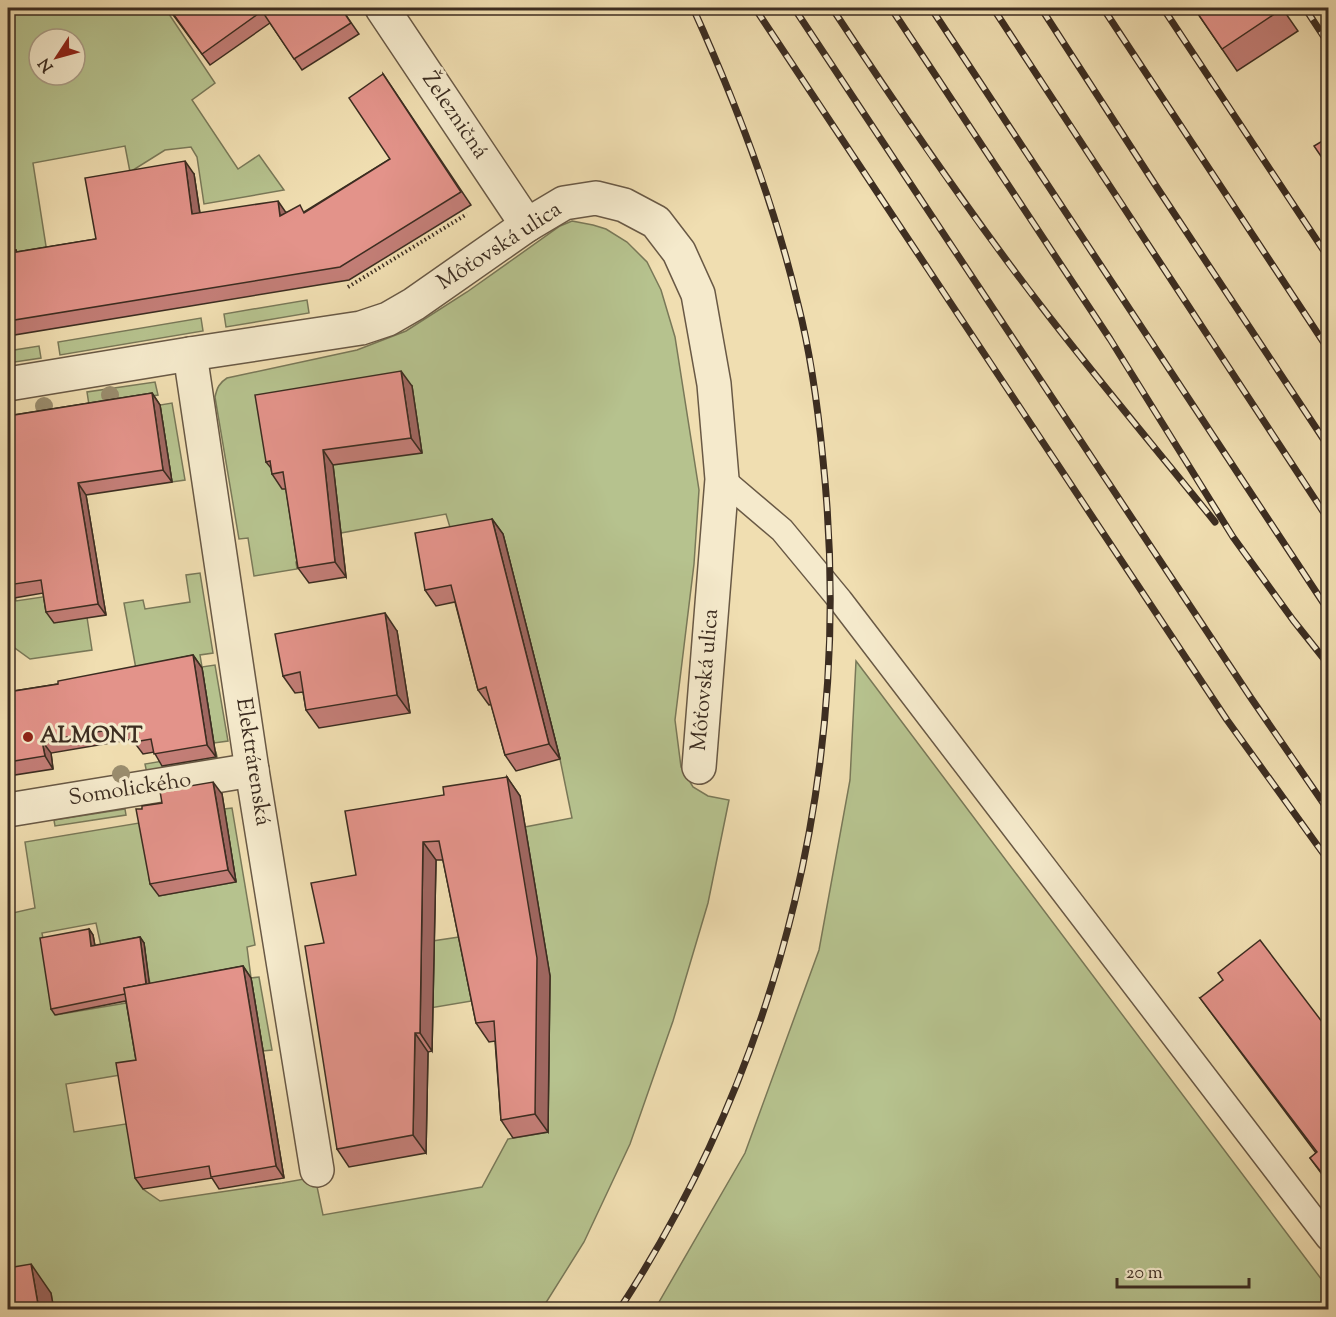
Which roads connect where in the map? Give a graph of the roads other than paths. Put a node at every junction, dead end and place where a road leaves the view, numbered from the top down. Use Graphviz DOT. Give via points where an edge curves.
graph roads {
  1 [pos="382,8"];
  2 [pos="527,225"];
  3 [pos="190,354"];
  4 [pos="8,384"];
  5 [pos="722,479"];
  6 [pos="699,767"];
  7 [pos="252,770"];
  8 [pos="8,810"];
  9 [pos="317,1170"];
  10 [pos="1329,1238"];
  1 -- 2 [label="street, Železničná"];
  2 -- 3 [label="street, Môťovská ulica" via="388,319 361,328"];
  2 -- 5 [label="street, Môťovská ulica" via="564,203 596,198 624,205 656,222 679,252 698,294 714,384"];
  3 -- 4 [label="street, Môťovská ulica"];
  3 -- 7 [label="street, Elektrárenská"];
  5 -- 6 [label="street, Môťovská ulica"];
  5 -- 10 [label="lane" via="782,530 835,594"];
  7 -- 8 [label="street, Somolického"];
  7 -- 9 [label="street, Elektrárenská"];
}
